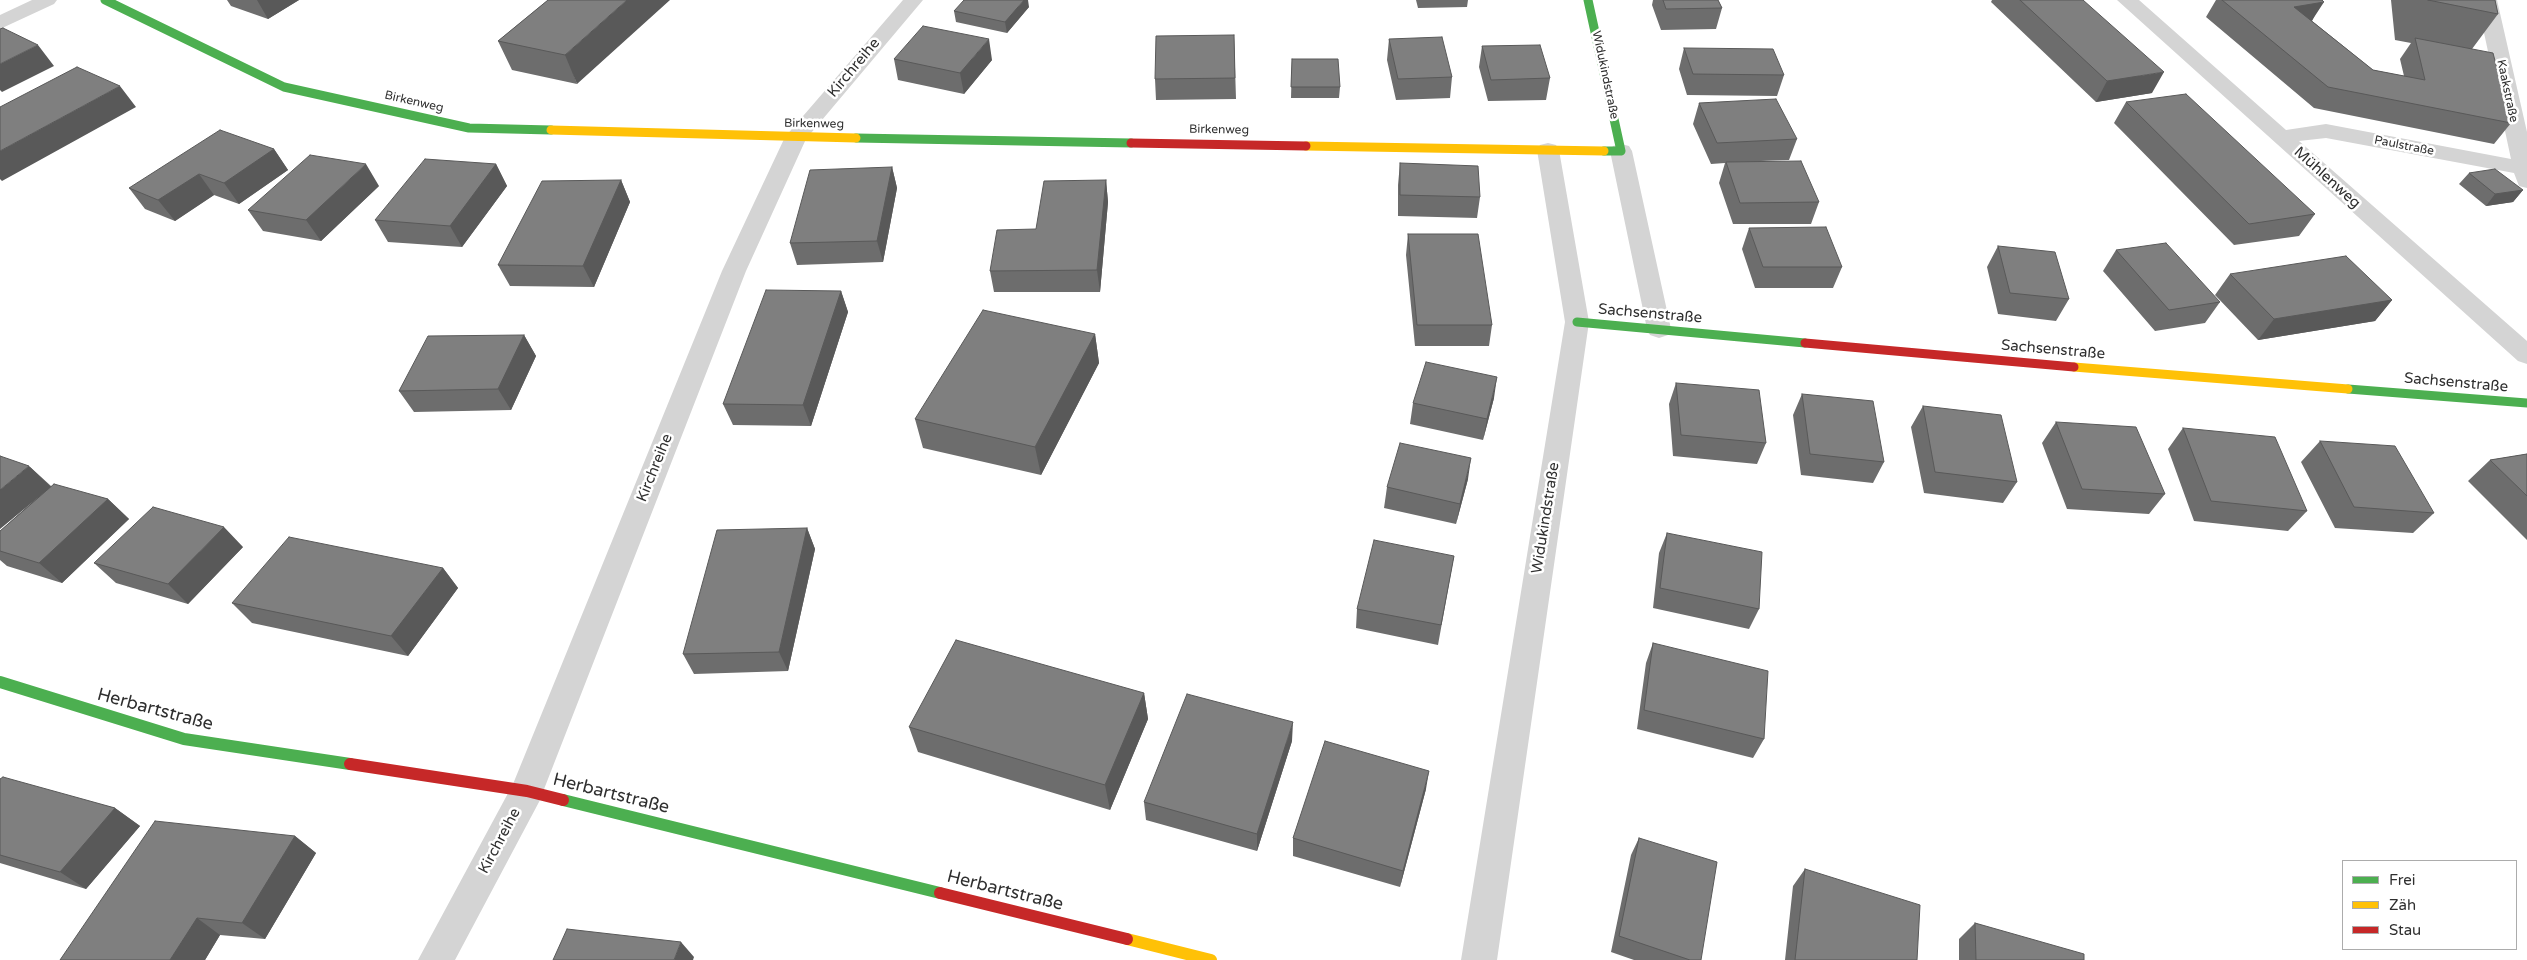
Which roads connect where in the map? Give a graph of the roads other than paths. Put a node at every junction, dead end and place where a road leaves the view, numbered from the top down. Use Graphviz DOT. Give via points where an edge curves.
graph roads {
  1 [pos="48,0"];
  2 [pos="105,0"];
  3 [pos="913,0"];
  4 [pos="1588,0"];
  5 [pos="2127,0"];
  6 [pos="2487,0"];
  7 [pos="0,23"];
  8 [pos="796,137"];
  9 [pos="2281,137"];
  10 [pos="1548,150"];
  11 [pos="1621,151"];
  12 [pos="2526,173"];
  13 [pos="1576,322"];
  14 [pos="1659,329"];
  15 [pos="2527,355"];
  16 [pos="2527,403"];
  17 [pos="0,682"];
  18 [pos="527,791"];
  19 [pos="436,960"];
  20 [pos="1211,960"];
  21 [pos="1479,960"];
  1 -- 7 [label="street"];
  2 -- 8 [label="street, Birkenweg" via="284,87 469,128"];
  3 -- 8 [label="street, Kirchreihe"];
  4 -- 11 [label="street, Widukindstraße"];
  5 -- 9 [label="street, Mühlenweg"];
  6 -- 12 [label="street, Kaakstraße"];
  8 -- 10 [label="street, Birkenweg"];
  8 -- 18 [label="street, Kirchreihe" via="734,271"];
  9 -- 12 [label="street, Paulstraße" via="2326,131"];
  9 -- 15 [label="street, Mühlenweg"];
  10 -- 11 [label="street"];
  10 -- 13 [label="street, Widukindstraße"];
  11 -- 14 [label="street, Widukindstraße"];
  13 -- 14 [label="street, Sachsenstraße"];
  13 -- 21 [label="street, Widukindstraße"];
  14 -- 16 [label="street, Sachsenstraße" via="1992,361"];
  17 -- 18 [label="street, Herbartstraße" via="184,740"];
  18 -- 19 [label="street, Kirchreihe"];
  18 -- 20 [label="street, Herbartstraße"];
}
